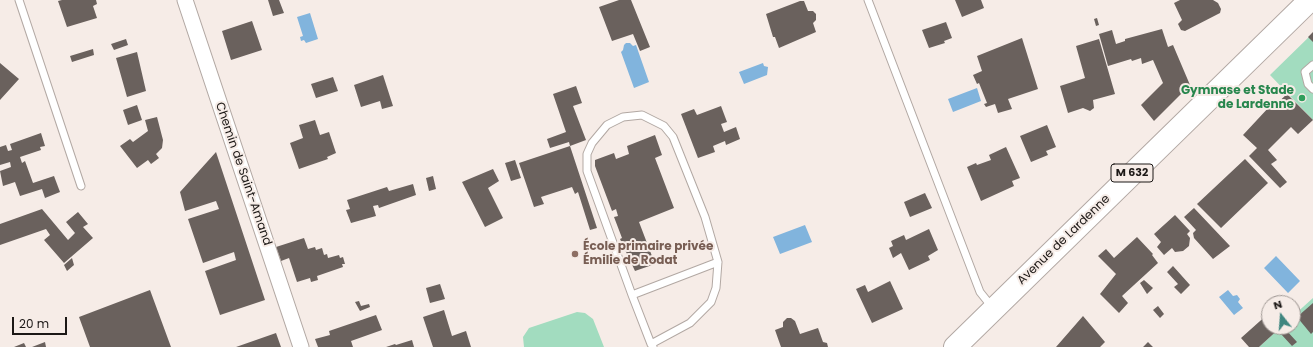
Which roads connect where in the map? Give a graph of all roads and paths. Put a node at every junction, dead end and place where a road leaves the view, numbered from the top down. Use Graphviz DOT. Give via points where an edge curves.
graph roads {
  1 [pos="19,0"];
  2 [pos="185,0"];
  3 [pos="868,0"];
  4 [pos="1310,0"];
  5 [pos="1313,65"];
  6 [pos="1313,89"];
  7 [pos="81,186"];
  8 [pos="718,262"];
  9 [pos="632,295"];
  10 [pos="993,309"];
  11 [pos="652,346"];
  12 [pos="301,347"];
  13 [pos="955,347"];
  1 -- 7 [label="lane"];
  2 -- 12 [label="street, Chemin de Saint-Amand"];
  3 -- 10 [label="lane" via="980,292"];
  4 -- 10 [label="main road, Avenue de Lardenne / M 632"];
  5 -- 6 [label="lane" via="1305,72 1308,84"];
  8 -- 9 [label="lane"];
  8 -- 9 [label="lane" via="705,217 673,137 664,126 642,115 623,117 607,125 592,143 587,154 587,171"];
  8 -- 11 [label="lane" via="712,302 690,323"];
  9 -- 11 [label="lane"];
  10 -- 13 [label="main road, Avenue de Lardenne / M 632"];
}
